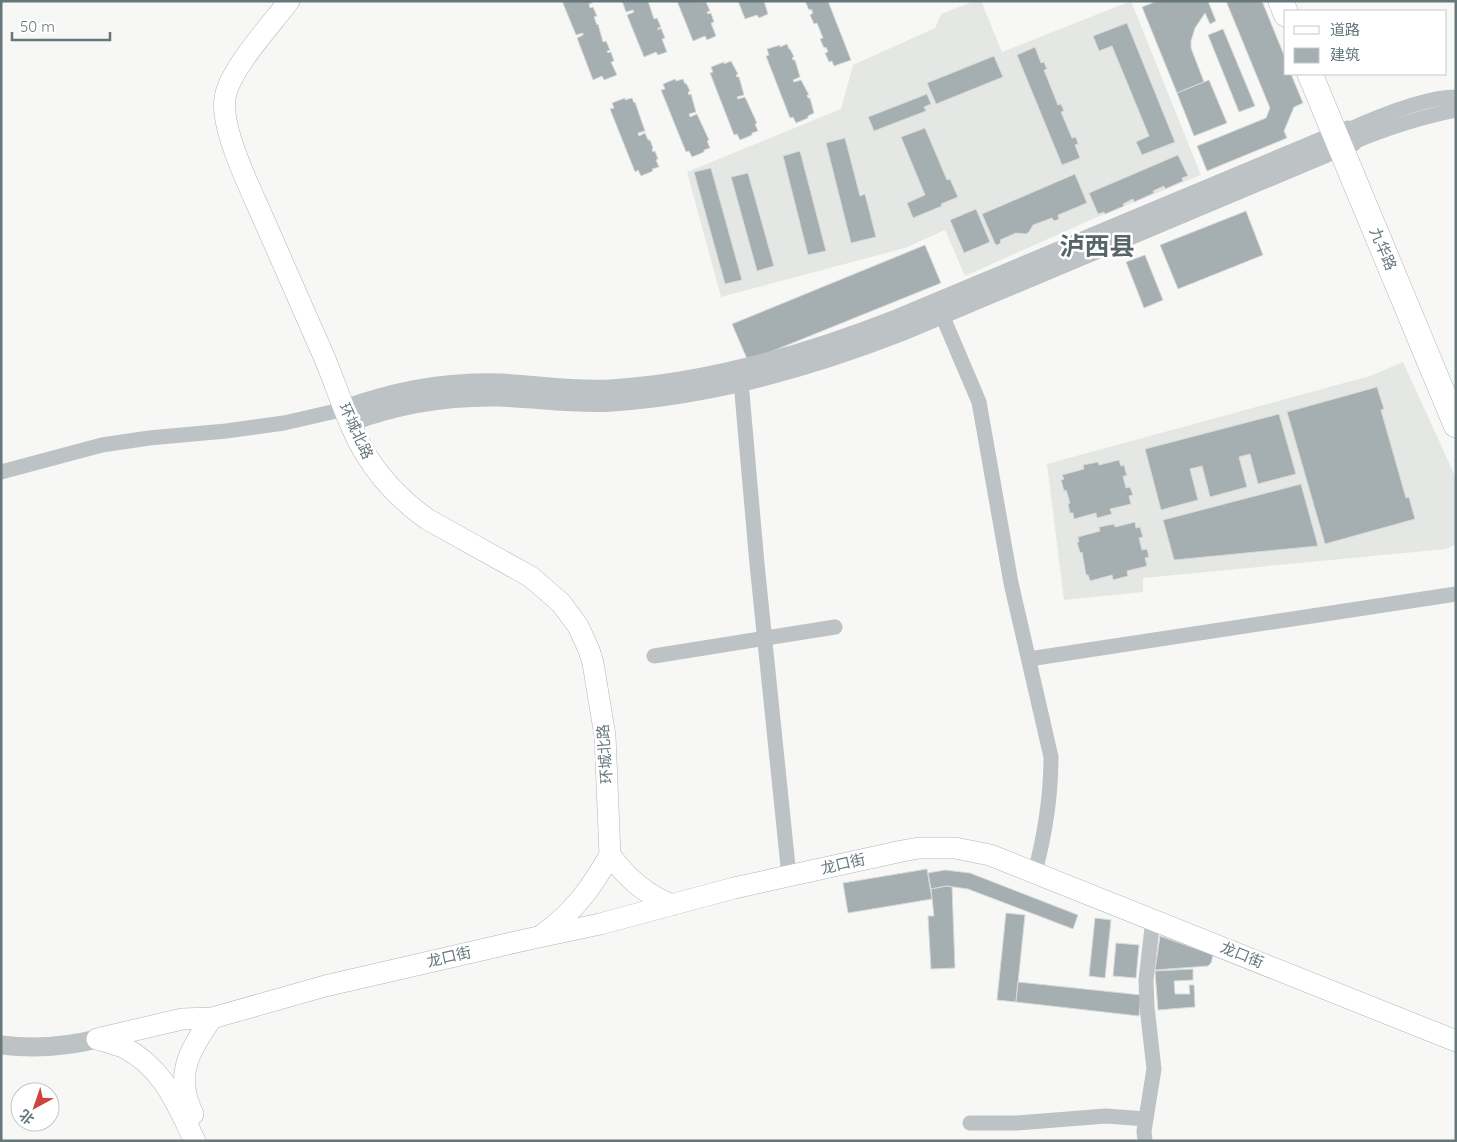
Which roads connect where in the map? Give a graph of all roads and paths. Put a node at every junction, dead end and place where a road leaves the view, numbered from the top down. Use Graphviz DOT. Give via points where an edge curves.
graph roads {
  1 [pos="289,1"];
  2 [pos="1311,75"];
  3 [pos="1326,75"];
  4 [pos="1456,97"];
  5 [pos="1456,110"];
  6 [pos="1344,139"];
  7 [pos="942,315"];
  8 [pos="741,382"];
  9 [pos="1456,386"];
  10 [pos="348,416"];
  11 [pos="1456,425"];
  12 [pos="1,472"];
  13 [pos="1456,594"];
  14 [pos="835,627"];
  15 [pos="764,638"];
  16 [pos="654,656"];
  17 [pos="1029,659"];
  18 [pos="610,855"];
  19 [pos="1035,872"];
  20 [pos="789,876"];
  21 [pos="672,905"];
  22 [pos="1153,919"];
  23 [pos="540,936"];
  24 [pos="212,1018"];
  25 [pos="97,1039"];
  26 [pos="1456,1040"];
  27 [pos="1,1045"];
  28 [pos="1146,1120"];
  29 [pos="970,1123"];
  30 [pos="195,1141"];
  31 [pos="206,1141"];
  32 [pos="1145,1141"];
  1 -- 10 [label="main road, 环城北路" via="235,72 227,90 225,115 238,160"];
  2 -- 6 [label="highway, 九华路"];
  3 -- 6 [label="highway, 九华路"];
  4 -- 6 [label="street" via="1380,116"];
  5 -- 6 [label="street"];
  6 -- 7 [label="street"];
  6 -- 9 [label="highway, 九华路"];
  6 -- 10 [label="street" via="858,334 778,359 696,377 612,389 498,383 431,387 380,398"];
  6 -- 11 [label="highway, 九华路"];
  7 -- 8 [label="street" via="863,347"];
  7 -- 17 [label="street" via="979,402 1011,583"];
  8 -- 10 [label="street" via="613,402 458,398"];
  8 -- 15 [label="street"];
  10 -- 12 [label="street" via="102,445"];
  10 -- 18 [label="main road, 环城北路" via="371,464 401,499 427,519 531,577 561,603 578,626 593,662 605,736"];
  13 -- 17 [label="street"];
  14 -- 15 [label="street"];
  15 -- 16 [label="street"];
  15 -- 20 [label="street"];
  17 -- 19 [label="street" via="1052,757 1047,819"];
  18 -- 21 [label="main road" via="637,885"];
  18 -- 23 [label="main road" via="580,902"];
  19 -- 20 [label="main road, 龙口街" via="990,855 937,848 902,851"];
  19 -- 22 [label="main road, 龙口街"];
  20 -- 21 [label="main road, 龙口街"];
  21 -- 23 [label="main road, 龙口街"];
  22 -- 26 [label="main road, 龙口街"];
  22 -- 28 [label="street" via="1146,980 1154,1068"];
  23 -- 24 [label="main road, 龙口街" via="325,986"];
  24 -- 25 [label="main road, 龙口街" via="182,1019"];
  24 -- 31 [label="main road" via="190,1051 184,1074 188,1104"];
  25 -- 27 [label="street" via="71,1045"];
  25 -- 30 [label="main road" via="134,1053 161,1077"];
  28 -- 29 [label="street" via="1106,1116"];
  28 -- 32 [label="street"];
}
